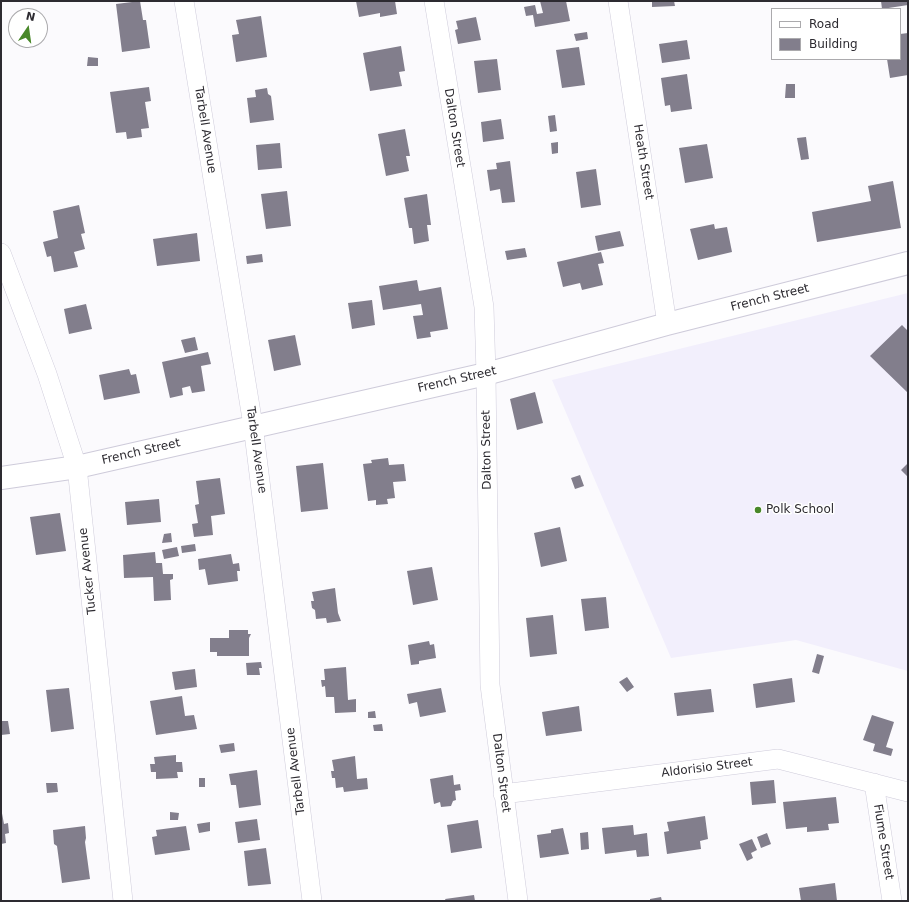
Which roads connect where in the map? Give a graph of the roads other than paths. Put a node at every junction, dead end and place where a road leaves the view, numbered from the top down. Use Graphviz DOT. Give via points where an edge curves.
graph roads {
  1 [pos="184,1"];
  2 [pos="434,1"];
  3 [pos="618,1"];
  4 [pos="1,253"];
  5 [pos="908,263"];
  6 [pos="668,324"];
  7 [pos="486,374"];
  8 [pos="253,425"];
  9 [pos="77,466"];
  10 [pos="1,478"];
  11 [pos="874,783"];
  12 [pos="908,792"];
  13 [pos="503,794"];
  14 [pos="123,901"];
  15 [pos="312,901"];
  16 [pos="518,901"];
  17 [pos="892,901"];
  1 -- 8 [label="street, Tarbell Avenue"];
  2 -- 7 [label="street, Dalton Street" via="484,307"];
  3 -- 6 [label="street, Heath Street"];
  4 -- 9 [label="street, Tucker Avenue" via="47,374"];
  5 -- 6 [label="street, French Street"];
  6 -- 7 [label="street, French Street"];
  7 -- 8 [label="street, French Street"];
  7 -- 13 [label="street, Dalton Street" via="490,685"];
  8 -- 9 [label="street, French Street"];
  8 -- 15 [label="street, Tarbell Avenue"];
  9 -- 10 [label="street, French Street"];
  9 -- 14 [label="street, Tucker Avenue"];
  11 -- 12 [label="street, Aldorisio Street"];
  11 -- 13 [label="street, Aldorisio Street" via="778,759"];
  11 -- 17 [label="street, Fiume Street"];
  13 -- 16 [label="street, Dalton Street"];
}
